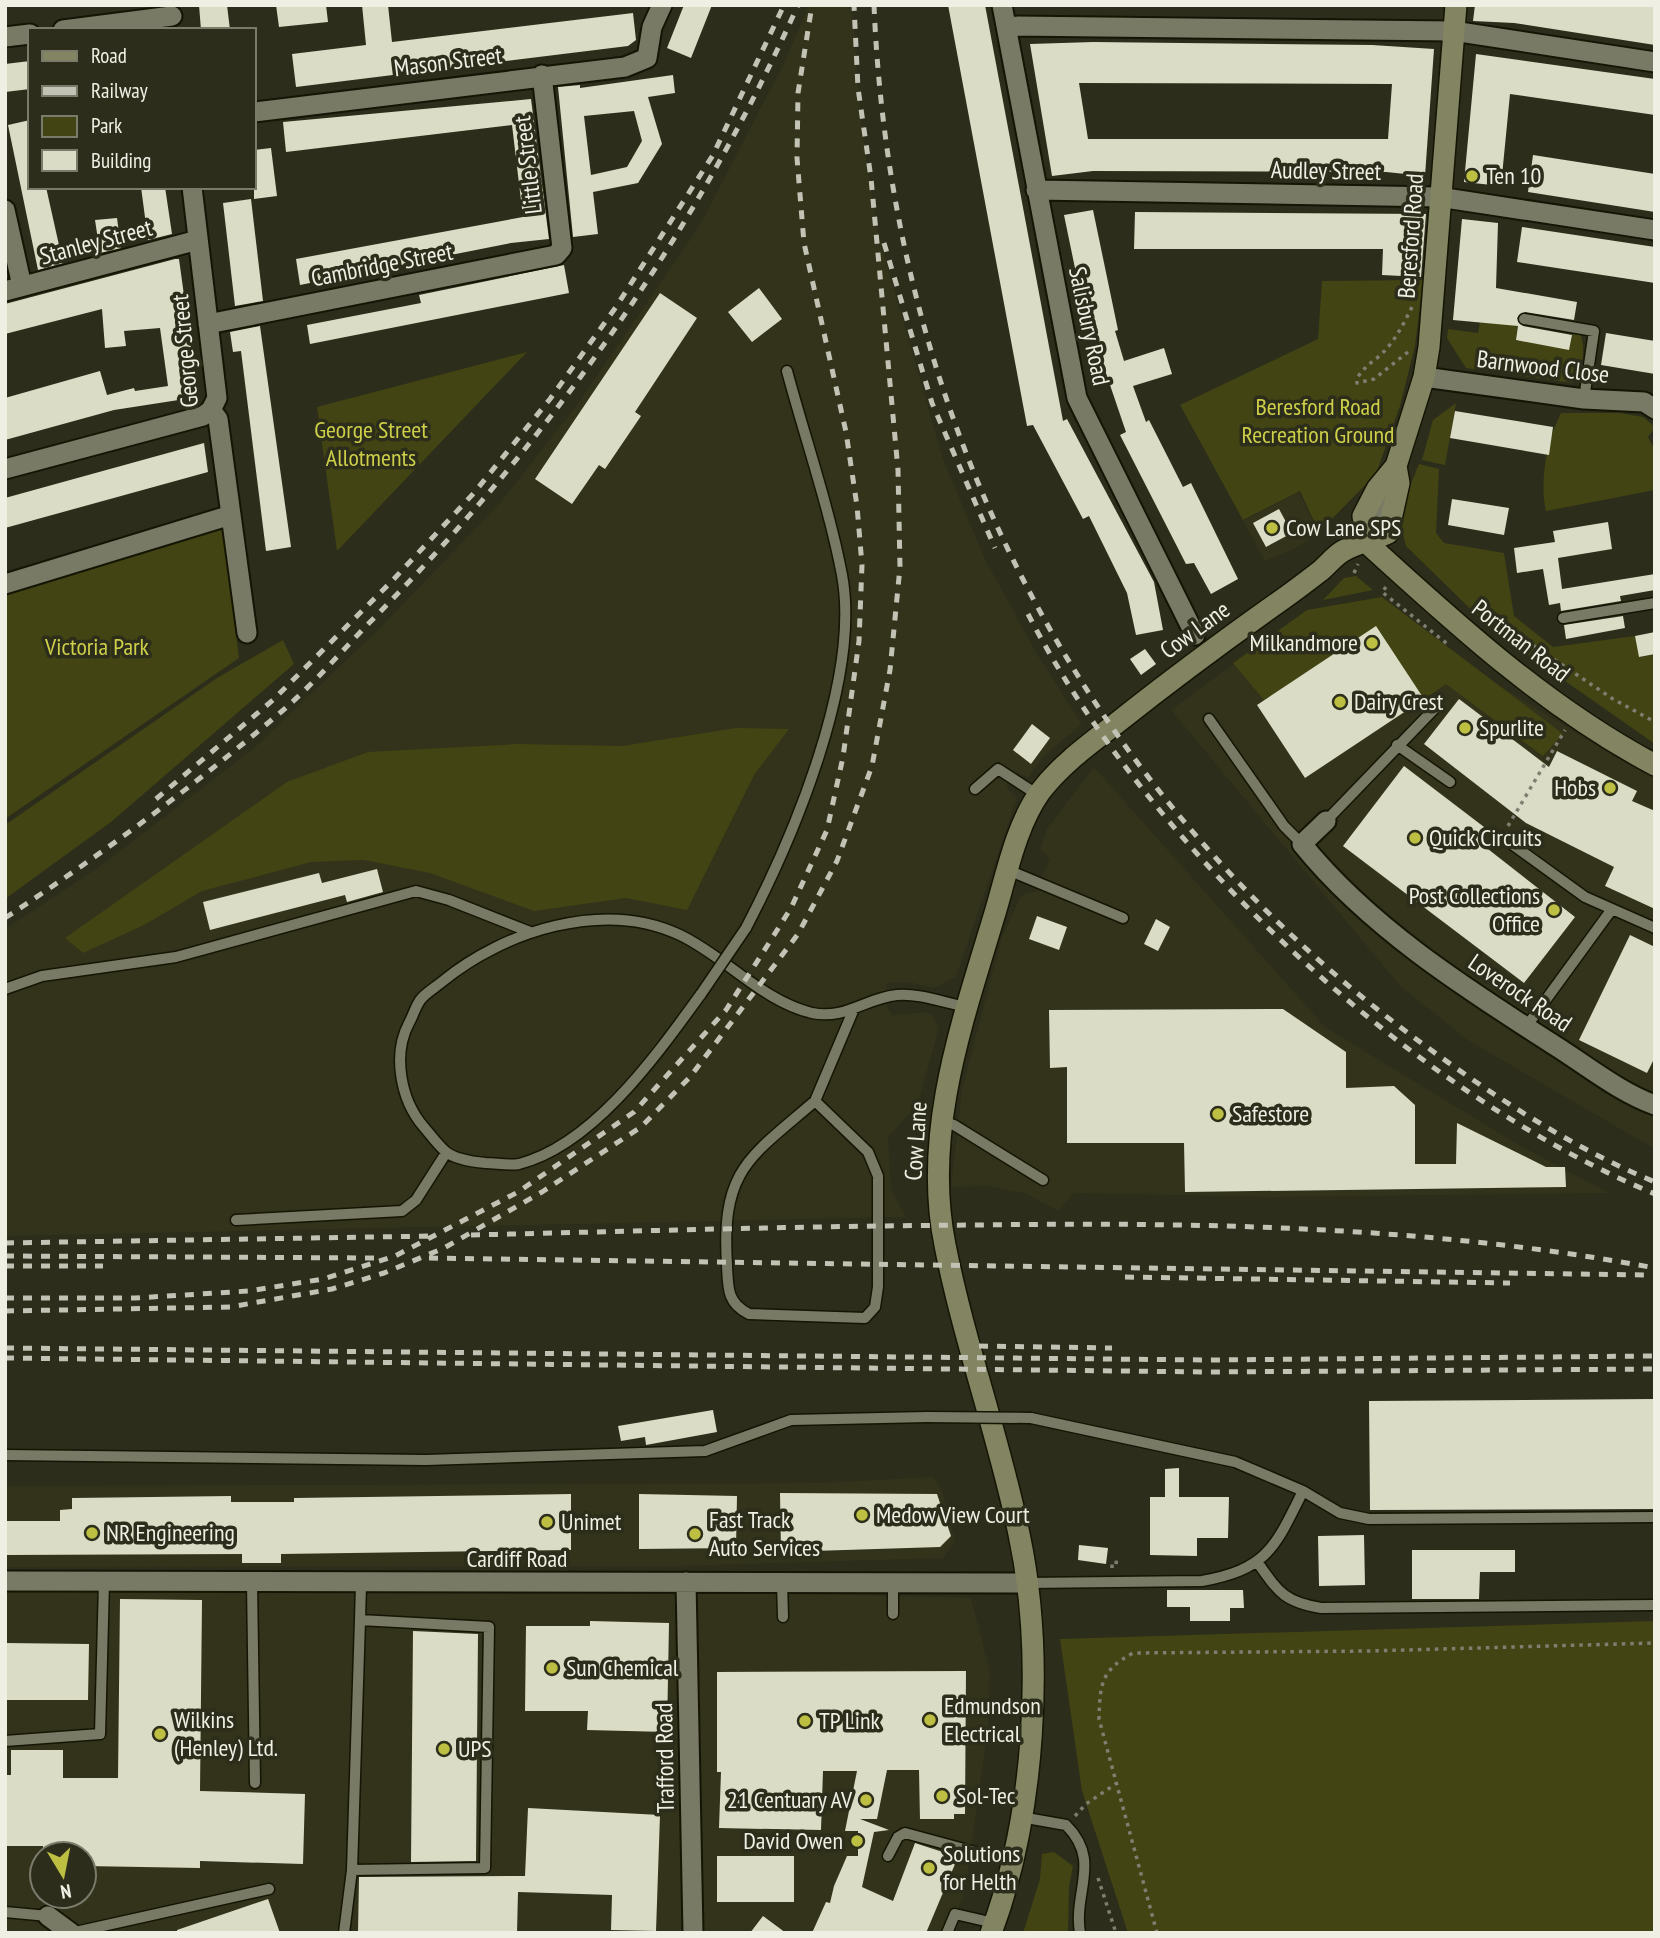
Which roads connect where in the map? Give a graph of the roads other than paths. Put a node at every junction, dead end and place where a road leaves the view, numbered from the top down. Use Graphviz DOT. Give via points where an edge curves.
graph roads {
  1 [pos="662,5"];
  2 [pos="1002,5"];
  3 [pos="1456,5"];
  4 [pos="172,17"];
  5 [pos="1006,26"];
  6 [pos="80,28"];
  7 [pos="1453,31"];
  8 [pos="28,34"];
  9 [pos="5,37"];
  10 [pos="1655,62"];
  11 [pos="542,75"];
  12 [pos="256,112"];
  13 [pos="192,189"];
  14 [pos="1036,190"];
  15 [pos="1439,197"];
  16 [pos="5,211"];
  17 [pos="1655,230"];
  18 [pos="198,240"];
  19 [pos="562,248"];
  20 [pos="14,288"];
  21 [pos="1524,319"];
  22 [pos="208,324"];
  23 [pos="787,371"];
  24 [pos="1424,377"];
  25 [pos="1584,399"];
  26 [pos="1655,409"];
  27 [pos="211,411"];
  28 [pos="5,470"];
  29 [pos="231,515"];
  30 [pos="1367,543"];
  31 [pos="5,584"];
  32 [pos="1655,603"];
  33 [pos="1563,618"];
  34 [pos="247,633"];
  35 [pos="1195,635"];
  36 [pos="1436,707"];
  37 [pos="1209,719"];
  38 [pos="1397,745"];
  39 [pos="1655,765"];
  40 [pos="1450,782"];
  41 [pos="975,789"];
  42 [pos="1038,795"];
  43 [pos="1326,821"];
  44 [pos="1502,837"];
  45 [pos="1302,844"];
  46 [pos="1008,870"];
  47 [pos="1612,909"];
  48 [pos="1123,918"];
  49 [pos="1655,928"];
  50 [pos="530,932"];
  51 [pos="5,989"];
  52 [pos="967,1007"];
  53 [pos="853,1011"];
  54 [pos="1526,1027"];
  55 [pos="815,1101"];
  56 [pos="1655,1105"];
  57 [pos="942,1121"];
  58 [pos="446,1153"];
  59 [pos="1043,1180"];
  60 [pos="236,1220"];
  61 [pos="5,1455"];
  62 [pos="1303,1491"];
  63 [pos="1655,1517"];
  64 [pos="1258,1563"];
  65 [pos="5,1581"];
  66 [pos="104,1582"];
  67 [pos="685,1582"];
  68 [pos="782,1582"];
  69 [pos="252,1583"];
  70 [pos="1028,1583"];
  71 [pos="361,1584"];
  72 [pos="893,1584"];
  73 [pos="1655,1605"];
  74 [pos="893,1614"];
  75 [pos="783,1617"];
  76 [pos="359,1620"];
  77 [pos="5,1741"];
  78 [pos="255,1783"];
  79 [pos="1021,1817"];
  80 [pos="888,1856"];
  81 [pos="1012,1862"];
  82 [pos="352,1870"];
  83 [pos="270,1889"];
  84 [pos="5,1912"];
  85 [pos="48,1916"];
  86 [pos="992,1928"];
  87 [pos="71,1933"];
  88 [pos="344,1933"];
  89 [pos="693,1933"];
  90 [pos="947,1933"];
  91 [pos="1080,1933"];
  1 -- 11 [label="street, Mason Street" via="652,27 647,58 625,67"];
  2 -- 5 [label="street, Salisbury Road"];
  3 -- 7 [label="street, Beresford Road"];
  4 -- 6 [label="street"];
  5 -- 7 [label="street"];
  5 -- 14 [label="street, Salisbury Road"];
  7 -- 10 [label="street"];
  7 -- 15 [label="street, Beresford Road"];
  8 -- 9 [label="street"];
  11 -- 12 [label="street, Mason Street"];
  11 -- 19 [label="street, Little Street"];
  13 -- 18 [label="street, George Street"];
  14 -- 15 [label="street, Audley Street"];
  14 -- 35 [label="street, Salisbury Road" via="1077,398"];
  15 -- 17 [label="street, Audley Street"];
  15 -- 24 [label="street, Beresford Road"];
  16 -- 20 [label="street"];
  18 -- 20 [label="street, Stanley Street"];
  18 -- 22 [label="street, George Street"];
  19 -- 22 [label="street, Cambridge Street" via="556,255"];
  21 -- 25 [label="lane" via="1594,331"];
  22 -- 27 [label="street, George Street" via="217,398"];
  23 -- 58 [label="lane, bridge" via="842,577 845,633 835,694 802,809 776,871 746,928 701,994 615,1101 571,1138 517,1164 476,1162"];
  24 -- 25 [label="street, Barnwood Close"];
  24 -- 30 [label="street, Beresford Road" via="1396,466 1399,483 1388,533"];
  25 -- 26 [label="street, Barnwood Close" via="1644,402"];
  27 -- 28 [label="street"];
  27 -- 29 [label="street, George Street" via="218,419"];
  29 -- 31 [label="street"];
  29 -- 34 [label="street, George Street"];
  30 -- 39 [label="street, Portman Road" via="1478,644 1549,698"];
  30 -- 42 [label="street, Cow Lane" via="1344,551 1207,652 1088,745"];
  32 -- 33 [label="lane"];
  36 -- 38 [label="lane"];
  37 -- 45 [label="lane" via="1284,826"];
  38 -- 40 [label="lane"];
  38 -- 43 [label="lane"];
  41 -- 42 [label="lane" via="998,769"];
  42 -- 46 [label="street, Cow Lane"];
  43 -- 45 [label="street"];
  44 -- 47 [label="lane" via="1585,897"];
  45 -- 54 [label="street, Loverock Road" via="1337,884 1386,925 1461,984"];
  46 -- 48 [label="lane"];
  46 -- 52 [label="street, Cow Lane"];
  47 -- 49 [label="lane"];
  47 -- 54 [label="lane"];
  50 -- 51 [label="lane" via="416,891 176,957 42,976"];
  50 -- 53 [label="lane" via="593,922 651,927 704,948 775,998 800,1009 835,1014"];
  50 -- 58 [label="lane" via="460,967 421,999 402,1037 401,1071 411,1111"];
  52 -- 53 [label="lane" via="900,995"];
  52 -- 57 [label="street, Cow Lane"];
  53 -- 55 [label="lane"];
  54 -- 56 [label="street, Loverock Road"];
  55 -- 55 [label="lane" via="868,1152 878,1176 875,1307 865,1318 749,1314 730,1300 725,1242 731,1190 755,1153"];
  57 -- 59 [label="lane"];
  57 -- 70 [label="street, Cow Lane" via="937,1174 944,1243 1013,1507"];
  58 -- 60 [label="lane" via="416,1200 401,1211"];
  61 -- 62 [label="lane, bridge" via="426,1460 705,1451 791,1420 1031,1418 1235,1462"];
  62 -- 63 [label="lane" via="1340,1513 1369,1519"];
  62 -- 64 [label="lane" via="1278,1540"];
  64 -- 70 [label="lane" via="1227,1577 1202,1581"];
  64 -- 73 [label="lane" via="1279,1594 1297,1604 1321,1608"];
  65 -- 66 [label="street, Cardiff Road"];
  66 -- 69 [label="street, Cardiff Road"];
  66 -- 77 [label="lane" via="100,1734"];
  67 -- 68 [label="street, Cardiff Road"];
  67 -- 71 [label="street, Cardiff Road"];
  67 -- 89 [label="street, Trafford Road"];
  68 -- 72 [label="street, Cardiff Road"];
  68 -- 75 [label="lane"];
  69 -- 71 [label="street, Cardiff Road"];
  69 -- 78 [label="lane"];
  70 -- 72 [label="street, Cardiff Road"];
  70 -- 79 [label="street, Cow Lane" via="1032,1719"];
  71 -- 76 [label="lane"];
  72 -- 74 [label="lane"];
  76 -- 82 [label="lane"];
  76 -- 82 [label="lane" via="489,1627 485,1868"];
  79 -- 81 [label="street, Cow Lane"];
  79 -- 91 [label="lane" via="1066,1825 1081,1846 1087,1866 1080,1899"];
  80 -- 81 [label="lane" via="905,1833"];
  81 -- 86 [label="street, Cow Lane"];
  82 -- 88 [label="lane"];
  83 -- 87 [label="lane"];
  84 -- 85 [label="lane"];
  85 -- 87 [label="street"];
  86 -- 90 [label="lane" via="955,1914"];
}
